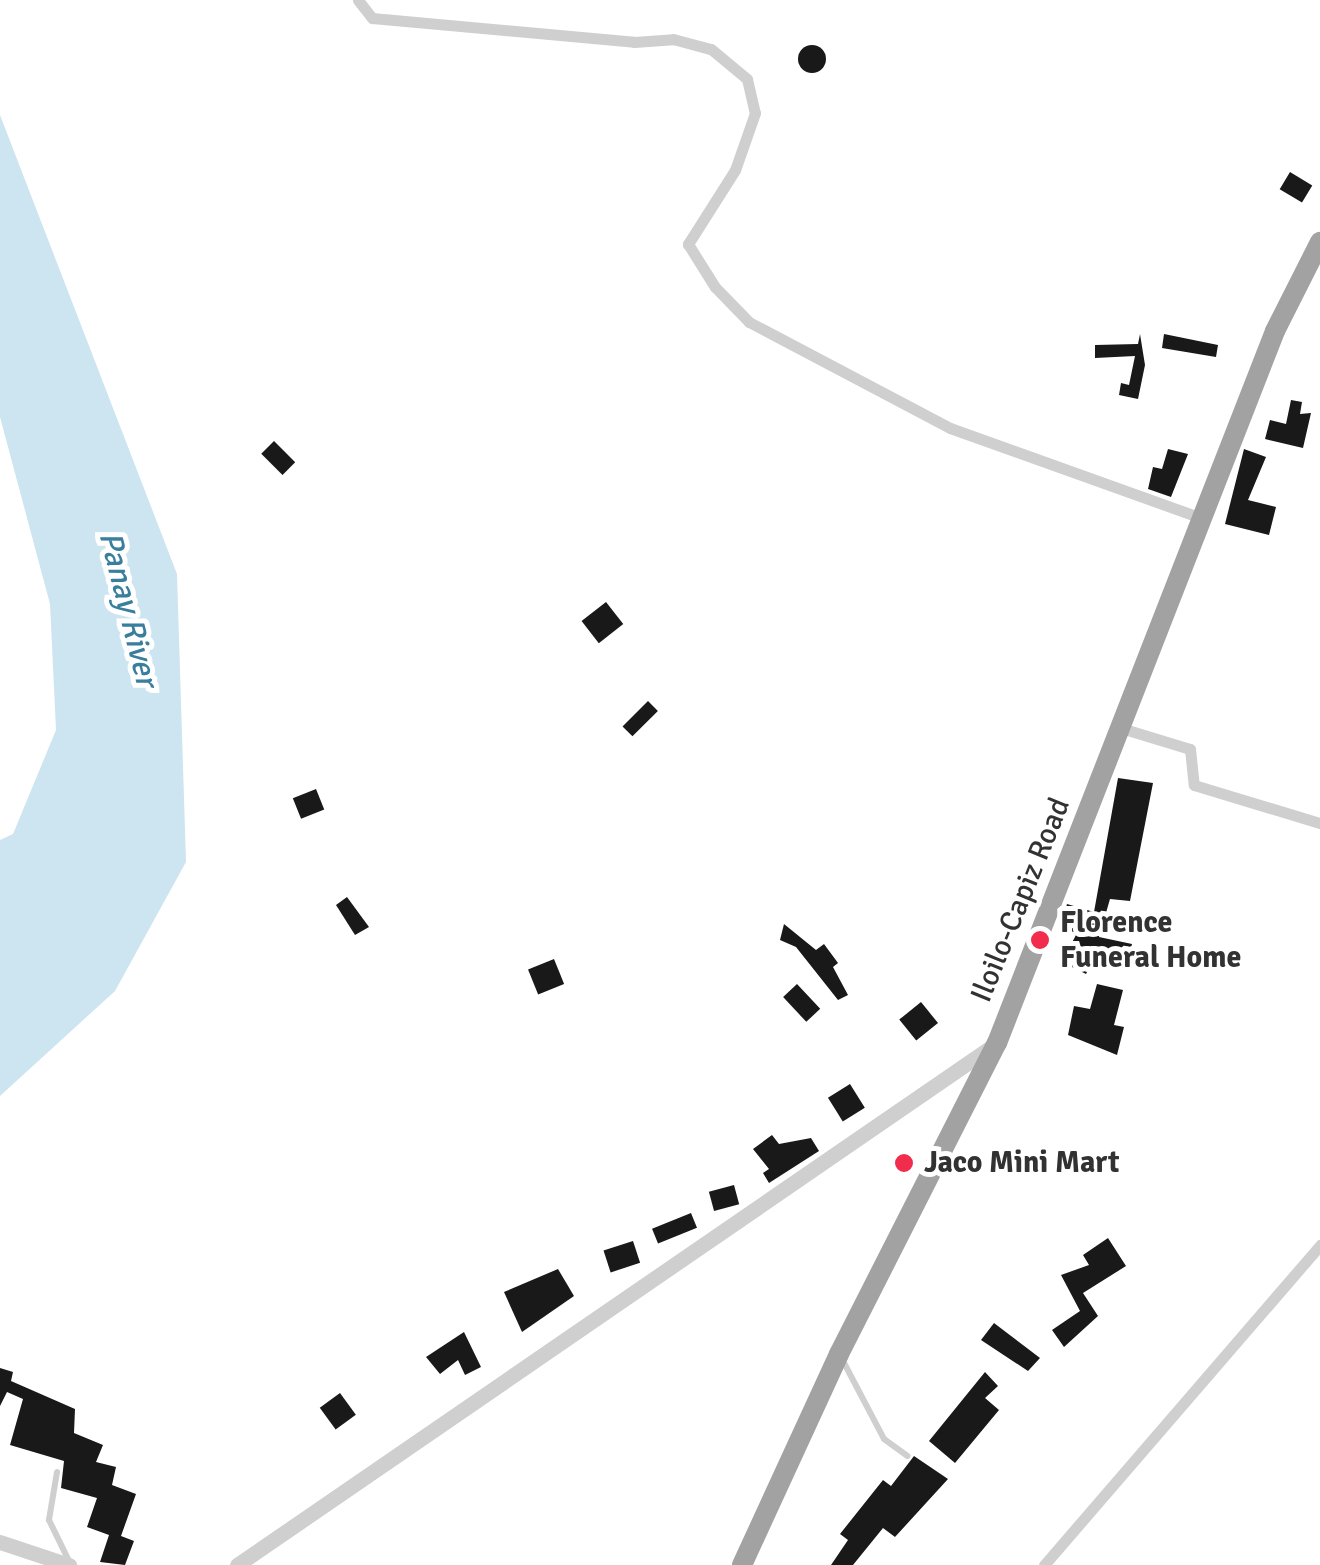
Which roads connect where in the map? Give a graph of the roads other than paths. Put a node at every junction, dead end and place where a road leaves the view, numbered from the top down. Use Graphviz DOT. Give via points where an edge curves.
graph roads {
  1 [pos="358,0"];
  2 [pos="1320,242"];
  3 [pos="1204,520"];
  4 [pos="1121,728"];
  5 [pos="1320,823"];
  6 [pos="997,1043"];
  7 [pos="1320,1245"];
  8 [pos="839,1354"];
  9 [pos="906,1456"];
  10 [pos="57,1472"];
  11 [pos="0,1542"];
  12 [pos="70,1565"];
  13 [pos="237,1565"];
  14 [pos="742,1565"];
  15 [pos="1044,1565"];
  1 -- 3 [label="street" via="372,18 634,42 673,39 712,49 747,80 755,113 735,170 688,244 715,288 749,322 950,428"];
  2 -- 3 [label="highway, Iloilo-Capiz Road" via="1275,332"];
  3 -- 4 [label="highway, Iloilo-Capiz Road"];
  4 -- 5 [label="street" via="1190,750 1194,785"];
  4 -- 6 [label="highway, Iloilo-Capiz Road"];
  6 -- 8 [label="highway, Iloilo-Capiz Road"];
  6 -- 13 [label="street"];
  7 -- 15 [label="street"];
  8 -- 9 [label="lane" via="884,1439"];
  8 -- 14 [label="highway, Iloilo-Capiz Road"];
  10 -- 12 [label="lane" via="49,1520"];
  11 -- 12 [label="street"];
}
